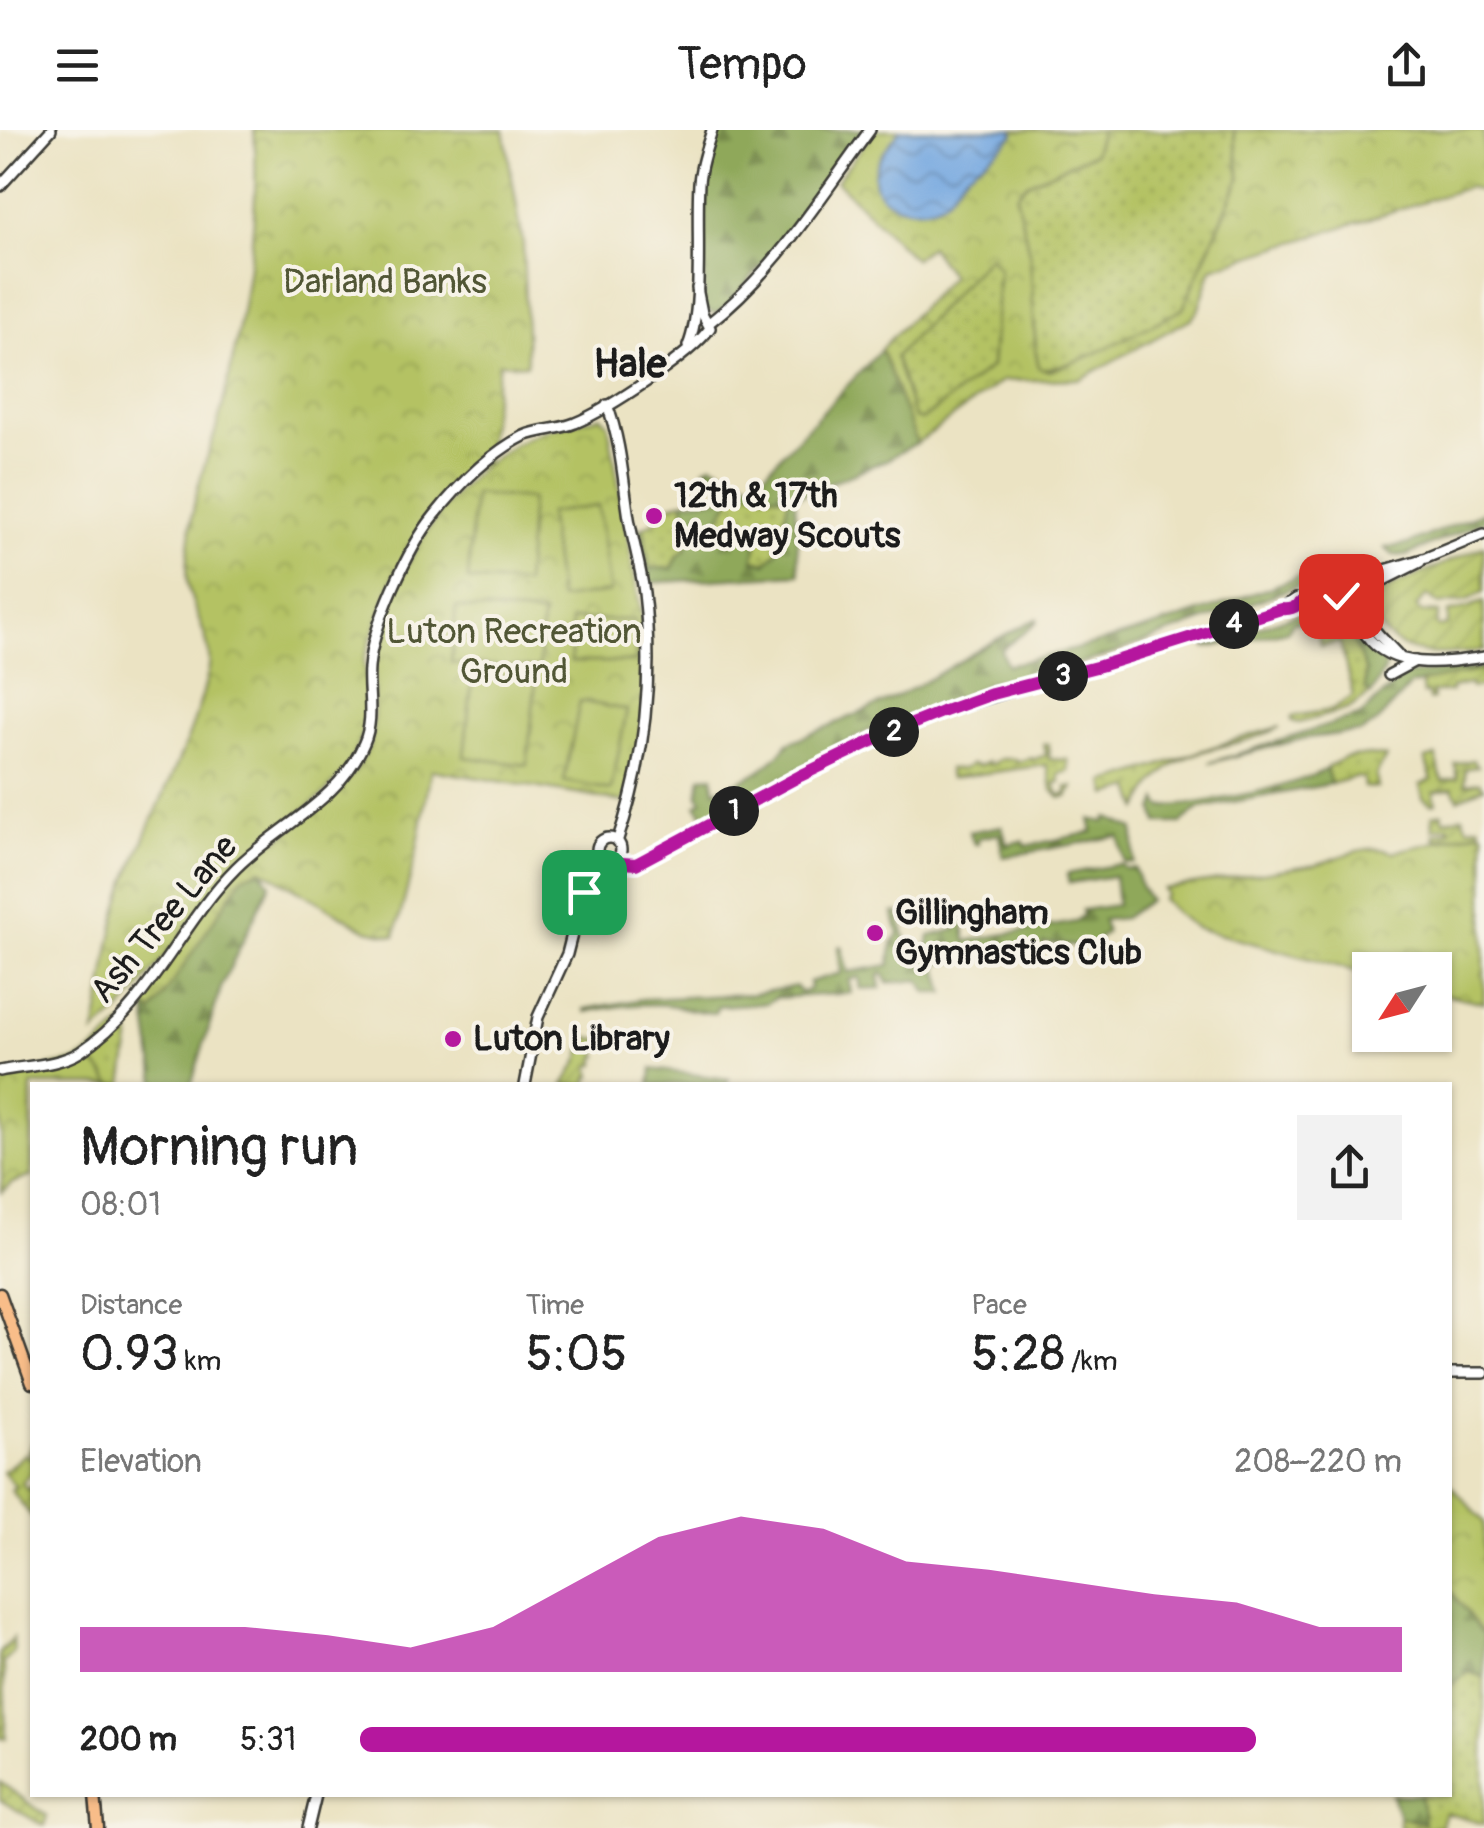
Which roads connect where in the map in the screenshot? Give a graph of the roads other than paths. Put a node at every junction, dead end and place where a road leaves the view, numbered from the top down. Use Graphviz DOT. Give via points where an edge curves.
graph roads {
  1 [pos="51,130"];
  2 [pos="712,130"];
  3 [pos="870,130"];
  4 [pos="0,186"];
  5 [pos="697,288"];
  6 [pos="707,321"];
  7 [pos="696,330"];
  8 [pos="606,406"];
  9 [pos="1484,534"];
  10 [pos="1426,558"];
  11 [pos="1358,576"];
  12 [pos="1341,585"];
  13 [pos="1365,592"];
  14 [pos="1325,594"];
  15 [pos="1346,598"];
  16 [pos="1399,656"];
  17 [pos="1484,658"];
  18 [pos="1416,661"];
  19 [pos="1389,674"];
  20 [pos="626,813"];
  21 [pos="605,839"];
  22 [pos="618,844"];
  23 [pos="597,854"];
  24 [pos="648,857"];
  25 [pos="612,862"];
  26 [pos="586,886"];
  27 [pos="0,1071"];
  28 [pos="526,1082"];
  29 [pos="0,1294"];
  30 [pos="1452,1373"];
  31 [pos="1484,1373"];
  32 [pos="30,1377"];
  33 [pos="96,1797"];
  34 [pos="316,1797"];
  35 [pos="98,1828"];
  36 [pos="308,1828"];
  1 -- 4 [label="street"];
  2 -- 5 [label="street" via="699,180"];
  3 -- 6 [label="street" via="773,259 727,310"];
  5 -- 6 [label="street"];
  5 -- 7 [label="street"];
  6 -- 7 [label="street" via="699,318"];
  6 -- 7 [label="street" via="709,331"];
  7 -- 8 [label="street, Ash Tree Lane" via="686,353"];
  8 -- 20 [label="street" via="648,634 646,712"];
  8 -- 27 [label="street, Ash Tree Lane" via="517,440 432,518 412,550 372,652 365,742 334,789 235,869 148,988 93,1042 76,1054"];
  9 -- 10 [label="street"];
  10 -- 11 [label="street"];
  10 -- 13 [label="street"];
  11 -- 12 [label="street"];
  11 -- 13 [label="street"];
  12 -- 14 [label="street"];
  12 -- 15 [label="street"];
  13 -- 15 [label="street" via="1357,600"];
  13 -- 16 [label="street" via="1369,623"];
  14 -- 15 [label="street"];
  14 -- 24 [label="street" via="942,712 800,776"];
  15 -- 16 [label="street" via="1373,644 1386,656"];
  16 -- 18 [label="street"];
  17 -- 18 [label="street"];
  18 -- 19 [label="street"];
  20 -- 21 [label="street"];
  20 -- 22 [label="street"];
  21 -- 22 [label="street"];
  21 -- 23 [label="street"];
  22 -- 24 [label="street" via="636,858"];
  22 -- 25 [label="street"];
  23 -- 25 [label="street"];
  23 -- 26 [label="street"];
  24 -- 25 [label="street" via="636,864"];
  25 -- 26 [label="street"];
  26 -- 28 [label="street" via="568,954 538,1017"];
  29 -- 32 [label="main road"];
  30 -- 31 [label="street"];
  33 -- 35 [label="main road"];
  34 -- 36 [label="street"];
}
